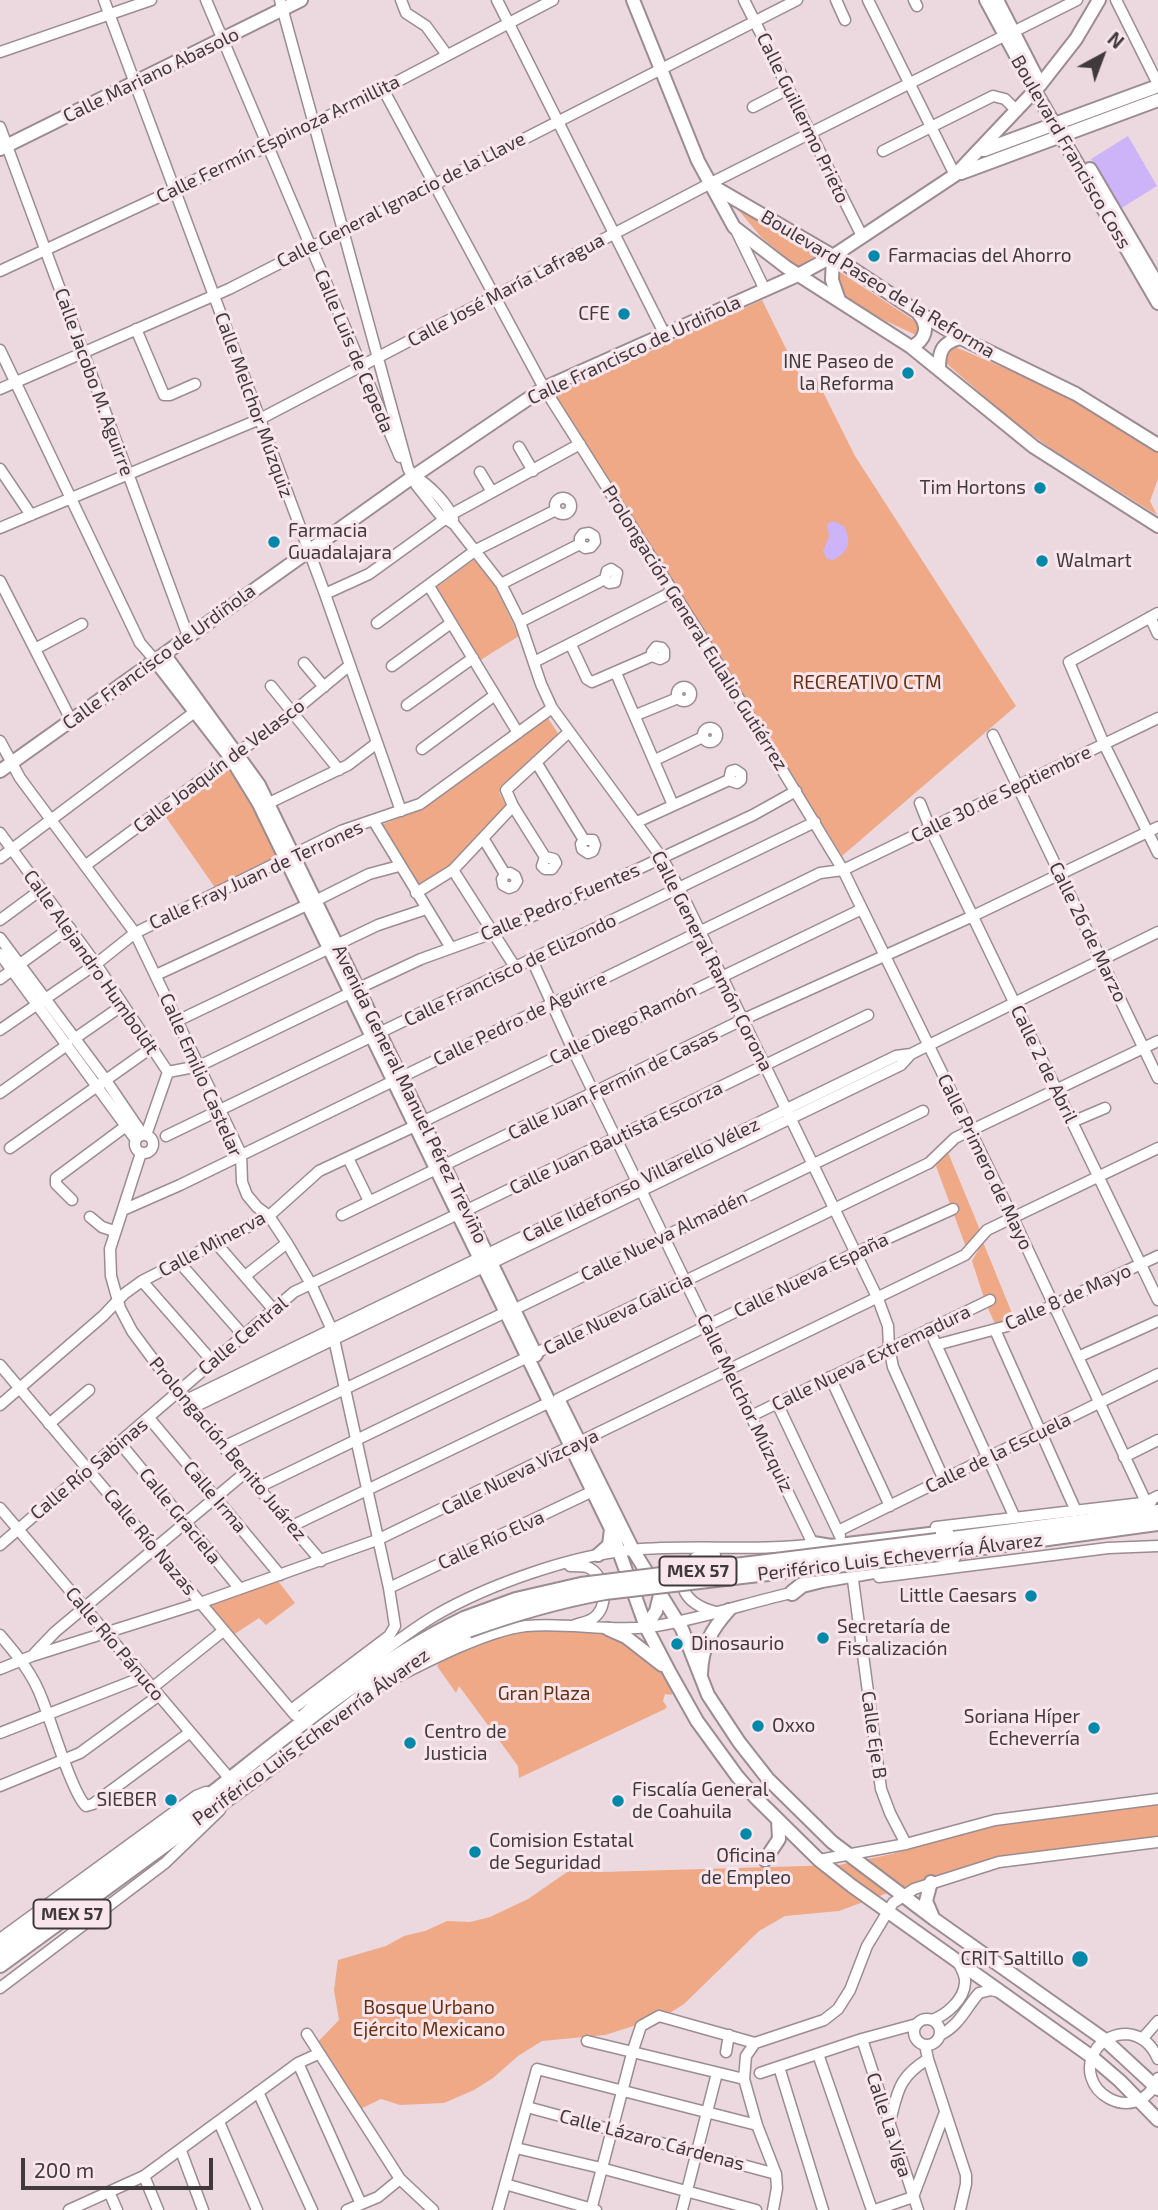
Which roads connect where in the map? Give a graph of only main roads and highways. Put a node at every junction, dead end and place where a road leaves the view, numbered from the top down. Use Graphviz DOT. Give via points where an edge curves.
graph roads {
  1 [pos="301,0"];
  2 [pos="633,0"];
  3 [pos="986,0"];
  4 [pos="997,0"];
  5 [pos="1099,0"];
  6 [pos="281,5"];
  7 [pos="1009,34"];
  8 [pos="1158,85"];
  9 [pos="1037,88"];
  10 [pos="1158,100"];
  11 [pos="1058,122"];
  12 [pos="1066,135"];
  13 [pos="4,148"];
  14 [pos="979,152"];
  15 [pos="955,176"];
  16 [pos="709,184"];
  17 [pos="833,256"];
  18 [pos="798,275"];
  19 [pos="1158,285"];
  20 [pos="841,303"];
  21 [pos="1158,303"];
  22 [pos="919,313"];
  23 [pos="961,338"];
  24 [pos="911,347"];
  25 [pos="939,368"];
  26 [pos="1158,444"];
  27 [pos="1158,526"];
  28 [pos="184,639"];
  29 [pos="160,657"];
  30 [pos="181,677"];
  31 [pos="234,756"];
  32 [pos="6,767"];
  33 [pos="289,857"];
  34 [pos="575,1445"];
  35 [pos="1158,1512"];
  36 [pos="1158,1523"];
  37 [pos="1120,1524"];
  38 [pos="611,1529"];
  39 [pos="991,1534"];
  40 [pos="813,1544"];
  41 [pos="938,1547"];
  42 [pos="626,1550"];
  43 [pos="959,1550"];
  44 [pos="598,1555"];
  45 [pos="792,1593"];
  46 [pos="660,1595"];
  47 [pos="725,1611"];
  48 [pos="466,1625"];
  49 [pos="646,1627"];
  50 [pos="608,1629"];
  51 [pos="670,1673"];
  52 [pos="701,1681"];
  53 [pos="708,1695"];
  54 [pos="687,1704"];
  55 [pos="778,1820"];
  56 [pos="138,1857"];
  57 [pos="765,1860"];
  58 [pos="931,1882"];
  59 [pos="934,1919"];
  60 [pos="0,1949"];
  61 [pos="0,1965"];
  62 [pos="1157,2084"];
  63 [pos="1158,2120"];
  1 -- 6 [label="main road, Calle Mariano Abasolo"];
  2 -- 16 [label="main road"];
  3 -- 7 [label="main road, Boulevard Francisco Coss"];
  4 -- 7 [label="main road, Boulevard Francisco Coss"];
  5 -- 9 [label="main road, Calle Francisco de Urdiñola" via="1076,39"];
  6 -- 13 [label="main road, Calle Mariano Abasolo"];
  7 -- 9 [label="main road, Boulevard Francisco Coss"];
  8 -- 11 [label="main road"];
  9 -- 11 [label="main road, Boulevard Francisco Coss"];
  9 -- 14 [label="main road, Calle Francisco de Urdiñola"];
  10 -- 12 [label="main road"];
  11 -- 12 [label="main road, Boulevard Francisco Coss"];
  11 -- 14 [label="main road"];
  12 -- 15 [label="main road"];
  12 -- 19 [label="main road, Boulevard Francisco Coss"];
  12 -- 21 [label="main road, Boulevard Francisco Coss"];
  14 -- 15 [label="main road, Calle Francisco de Urdiñola"];
  15 -- 17 [label="main road, Calle Francisco de Urdiñola"];
  16 -- 17 [label="main road, Boulevard Paseo de la Reforma"];
  16 -- 18 [label="main road, Boulevard Paseo de la Reforma" via="734,227"];
  17 -- 18 [label="main road, Calle Francisco de Urdiñola"];
  17 -- 20 [label="main road" via="832,286"];
  17 -- 22 [label="main road, Boulevard Paseo de la Reforma"];
  18 -- 20 [label="main road, Boulevard Paseo de la Reforma"];
  18 -- 28 [label="main road, Calle Francisco de Urdiñola" via="544,388 411,472"];
  20 -- 24 [label="main road, Boulevard Paseo de la Reforma"];
  22 -- 23 [label="main road, Boulevard Paseo de la Reforma"];
  22 -- 24 [label="main road" via="925,333"];
  23 -- 25 [label="main road" via="942,347"];
  23 -- 26 [label="main road, Boulevard Paseo de la Reforma" via="1055,382"];
  24 -- 25 [label="main road, Boulevard Paseo de la Reforma"];
  25 -- 27 [label="main road, Boulevard Paseo de la Reforma" via="1021,438"];
  28 -- 29 [label="main road, Calle Francisco de Urdiñola"];
  28 -- 30 [label="main road"];
  29 -- 30 [label="main road, Avenida General Manuel Pérez Treviño"];
  29 -- 31 [label="main road, Avenida General Manuel Pérez Treviño"];
  29 -- 32 [label="main road, Calle Francisco de Urdiñola"];
  30 -- 31 [label="main road, Avenida General Manuel Pérez Treviño"];
  31 -- 33 [label="main road, Avenida General Manuel Pérez Treviño"];
  31 -- 33 [label="main road, Avenida General Manuel Pérez Treviño" via="256,778"];
  33 -- 34 [label="main road, Avenida General Manuel Pérez Treviño"];
  34 -- 38 [label="main road, Avenida General Manuel Pérez Treviño"];
  34 -- 42 [label="main road, Avenida General Manuel Pérez Treviño"];
  35 -- 37 [label="highway, Periférico Luis Echeverría Álvarez / MEX 57"];
  36 -- 37 [label="highway, Periférico Luis Echeverría Álvarez / MEX 57"];
  37 -- 39 [label="highway, Periférico Luis Echeverría Álvarez / MEX 57"];
  37 -- 43 [label="highway, Periférico Luis Echeverría Álvarez / MEX 57"];
  38 -- 42 [label="main road, Avenida General Manuel Pérez Treviño"];
  38 -- 44 [label="main road" via="609,1545"];
  39 -- 40 [label="highway" via="975,1529 831,1547"];
  39 -- 41 [label="highway, Periférico Luis Echeverría Álvarez / MEX 57"];
  41 -- 43 [label="highway, Periférico Luis Echeverría Álvarez / MEX 57"];
  41 -- 48 [label="highway, Periférico Luis Echeverría Álvarez / MEX 57, bridge" via="605,1592"];
  42 -- 46 [label="main road"];
  42 -- 49 [label="main road"];
  43 -- 45 [label="highway" via="942,1560 822,1580"];
  46 -- 49 [label="main road"];
  46 -- 52 [label="main road" via="678,1622"];
  47 -- 52 [label="main road" via="704,1646"];
  48 -- 56 [label="highway, Periférico Luis Echeverría Álvarez / MEX 57" via="366,1693 228,1798"];
  48 -- 56 [label="highway, Periférico Luis Echeverría Álvarez / MEX 57" via="391,1660 212,1793"];
  49 -- 51 [label="main road"];
  50 -- 51 [label="main road" via="626,1637"];
  51 -- 54 [label="main road"];
  52 -- 53 [label="main road"];
  53 -- 54 [label="main road"];
  53 -- 59 [label="main road" via="768,1779 809,1822"];
  54 -- 55 [label="main road" via="737,1776"];
  55 -- 57 [label="main road" via="779,1839"];
  55 -- 63 [label="main road" via="819,1860 887,1912 1092,2057"];
  56 -- 60 [label="highway, Periférico Luis Echeverría Álvarez / MEX 57"];
  56 -- 61 [label="highway, Periférico Luis Echeverría Álvarez / MEX 57"];
  58 -- 59 [label="main road" via="926,1901"];
  59 -- 62 [label="main road" via="1105,2040"];
}
